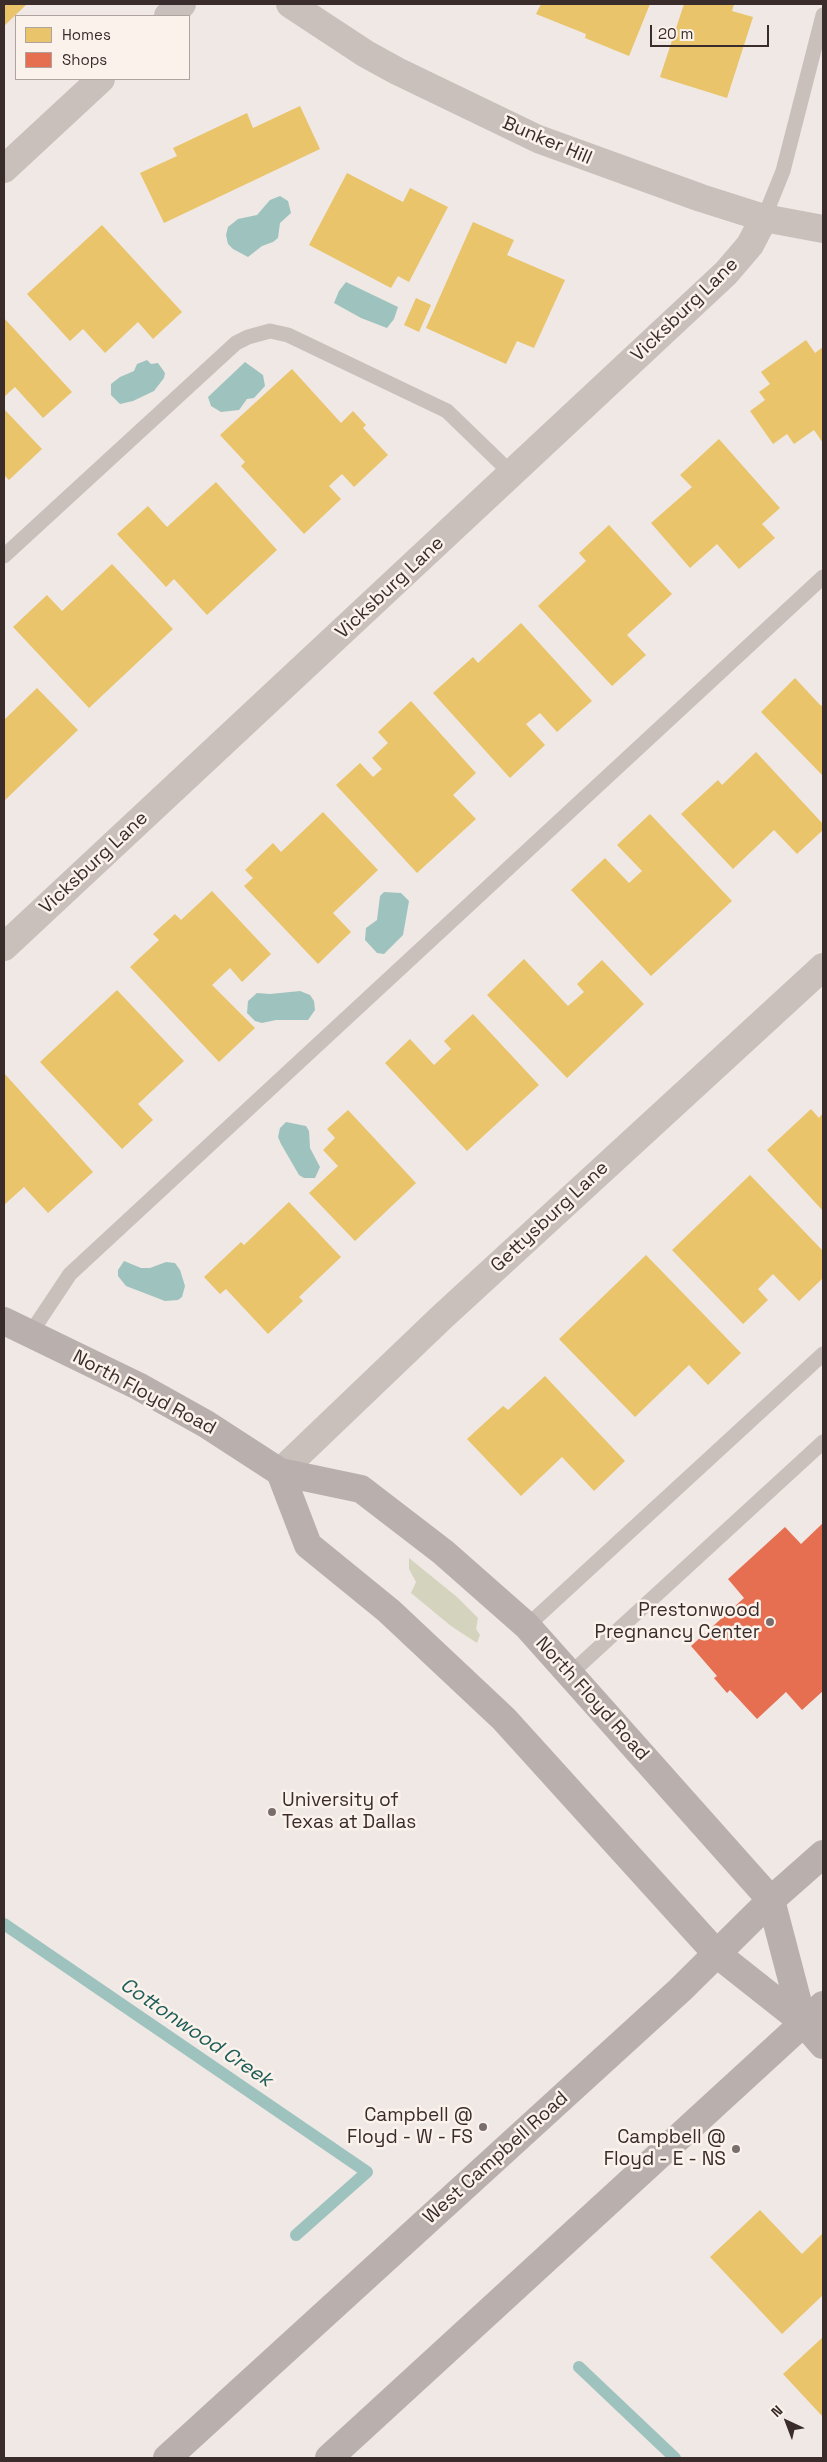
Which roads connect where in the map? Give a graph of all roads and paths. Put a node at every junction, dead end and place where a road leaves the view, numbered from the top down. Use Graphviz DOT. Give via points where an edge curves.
graph roads {
  1 [pos="182,4"];
  2 [pos="290,4"];
  3 [pos="169,15"];
  4 [pos="823,15"];
  5 [pos="100,80"];
  6 [pos="4,169"];
  7 [pos="764,218"];
  8 [pos="823,229"];
  9 [pos="512,474"];
  10 [pos="4,556"];
  11 [pos="823,577"];
  12 [pos="4,947"];
  13 [pos="823,966"];
  14 [pos="4,1321"];
  15 [pos="30,1334"];
  16 [pos="823,1354"];
  17 [pos="823,1442"];
  18 [pos="280,1472"];
  19 [pos="527,1626"];
  20 [pos="570,1674"];
  21 [pos="823,1854"];
  22 [pos="771,1900"];
  23 [pos="717,1954"];
  24 [pos="823,2005"];
  25 [pos="803,2022"];
  26 [pos="823,2045"];
  27 [pos="167,2458"];
  28 [pos="329,2458"];
  1 -- 3 [label="street"];
  2 -- 7 [label="street, Bunker Hill" via="397,72 538,139"];
  4 -- 7 [label="lane" via="783,171"];
  5 -- 6 [label="street"];
  7 -- 8 [label="street, Bunker Hill"];
  7 -- 9 [label="street, Vicksburg Lane" via="750,245 726,273"];
  9 -- 10 [label="lane" via="447,411 288,335 270,331 236,344"];
  9 -- 12 [label="street, Vicksburg Lane"];
  11 -- 15 [label="lane" via="70,1274"];
  13 -- 18 [label="street, Gettysburg Lane" via="442,1317"];
  14 -- 15 [label="street, North Floyd Road"];
  15 -- 18 [label="street, North Floyd Road" via="138,1386 206,1424"];
  16 -- 19 [label="lane"];
  17 -- 20 [label="lane"];
  18 -- 19 [label="street, North Floyd Road" via="361,1489 443,1552"];
  18 -- 23 [label="street, North Floyd Road" via="308,1545 389,1611 504,1719"];
  19 -- 20 [label="street, North Floyd Road"];
  20 -- 22 [label="street, North Floyd Road"];
  21 -- 22 [label="street, West Campbell Road"];
  22 -- 23 [label="street, West Campbell Road"];
  22 -- 25 [label="street, North Floyd Road"];
  23 -- 25 [label="street, North Floyd Road"];
  23 -- 27 [label="street, West Campbell Road"];
  24 -- 25 [label="street"];
  25 -- 26 [label="street, North Floyd Road"];
  25 -- 28 [label="street"];
}
